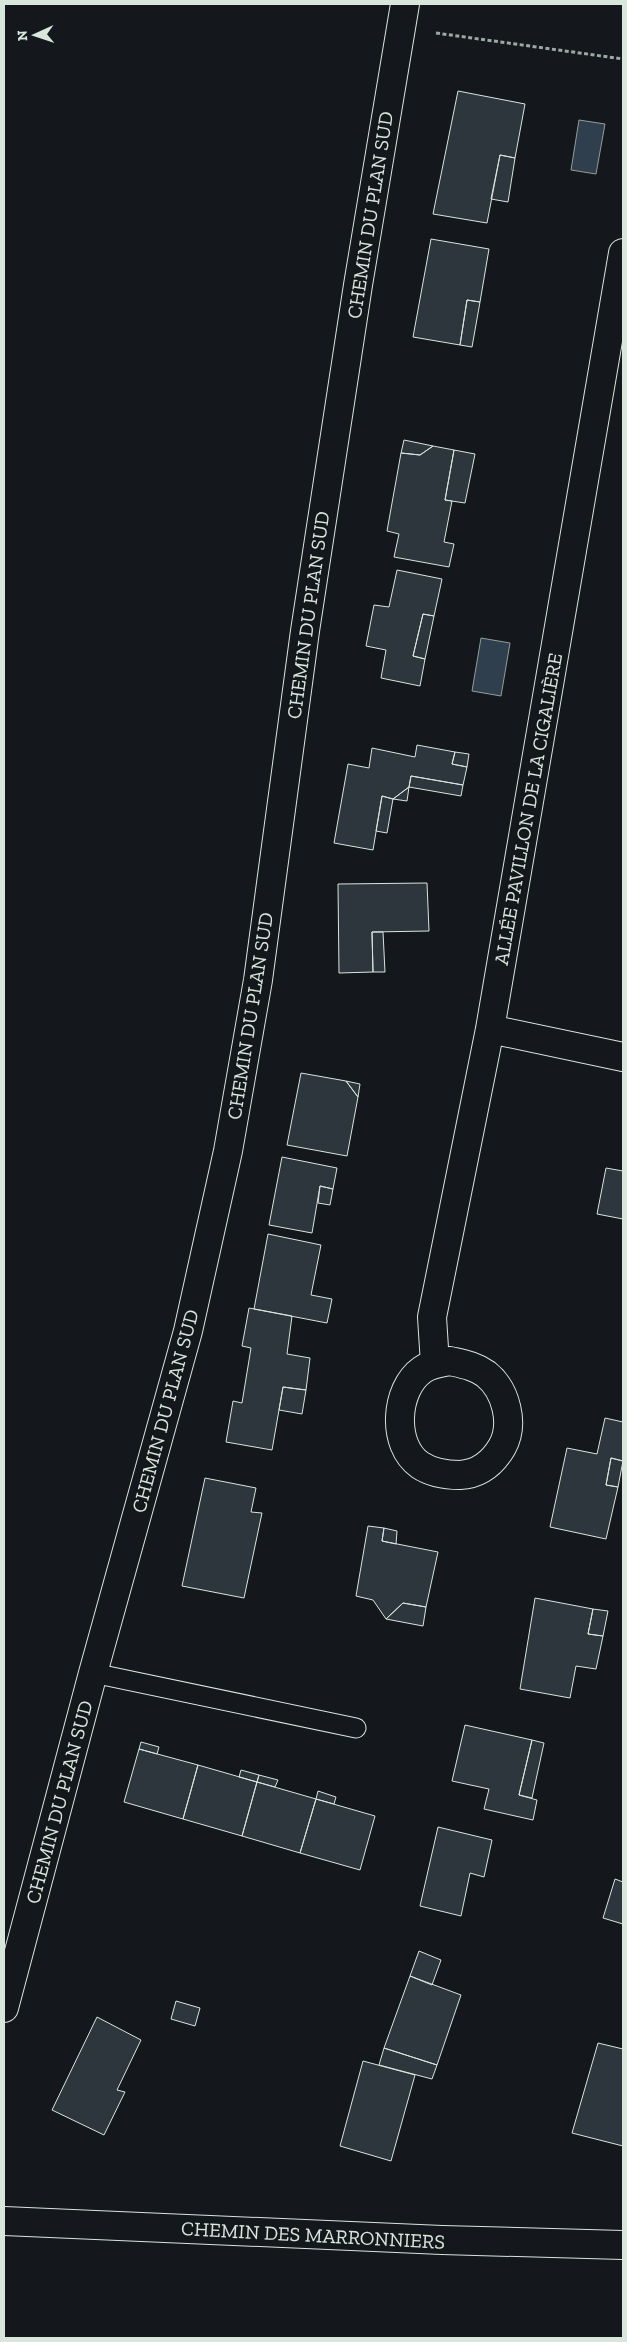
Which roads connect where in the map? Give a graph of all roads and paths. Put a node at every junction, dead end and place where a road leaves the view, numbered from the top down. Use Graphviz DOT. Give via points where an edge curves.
graph roads {
  1 [pos="403,16"];
  2 [pos="623,59"];
  3 [pos="623,253"];
  4 [pos="490,1029"];
  5 [pos="623,1056"];
  6 [pos="435,1364"];
  7 [pos="93,1673"];
  8 [pos="356,1728"];
  9 [pos="4,2008"];
  10 [pos="4,2221"];
  11 [pos="623,2245"];
  1 -- 2 [label="path"];
  1 -- 7 [label="street, CHEMIN DU PLAN SUD" via="356,294 306,622 258,980 228,1151 188,1331"];
  3 -- 4 [label="street, ALLÉE PAVILLON DE LA CIGALIÈRE"];
  4 -- 5 [label="street"];
  4 -- 6 [label="street, ALLÉE PAVILLON DE LA CIGALIÈRE" via="432,1317"];
  6 -- 6 [label="street" via="422,1370 409,1383 401,1408 401,1432 406,1449 418,1464 434,1472 451,1475 478,1472 492,1461 503,1445 506,1407 499,1389 486,1374 469,1365 450,1361"];
  7 -- 8 [label="lane"];
  7 -- 9 [label="street, CHEMIN DU PLAN SUD"];
  10 -- 11 [label="street, CHEMIN DES MARRONNIERS"];
}
